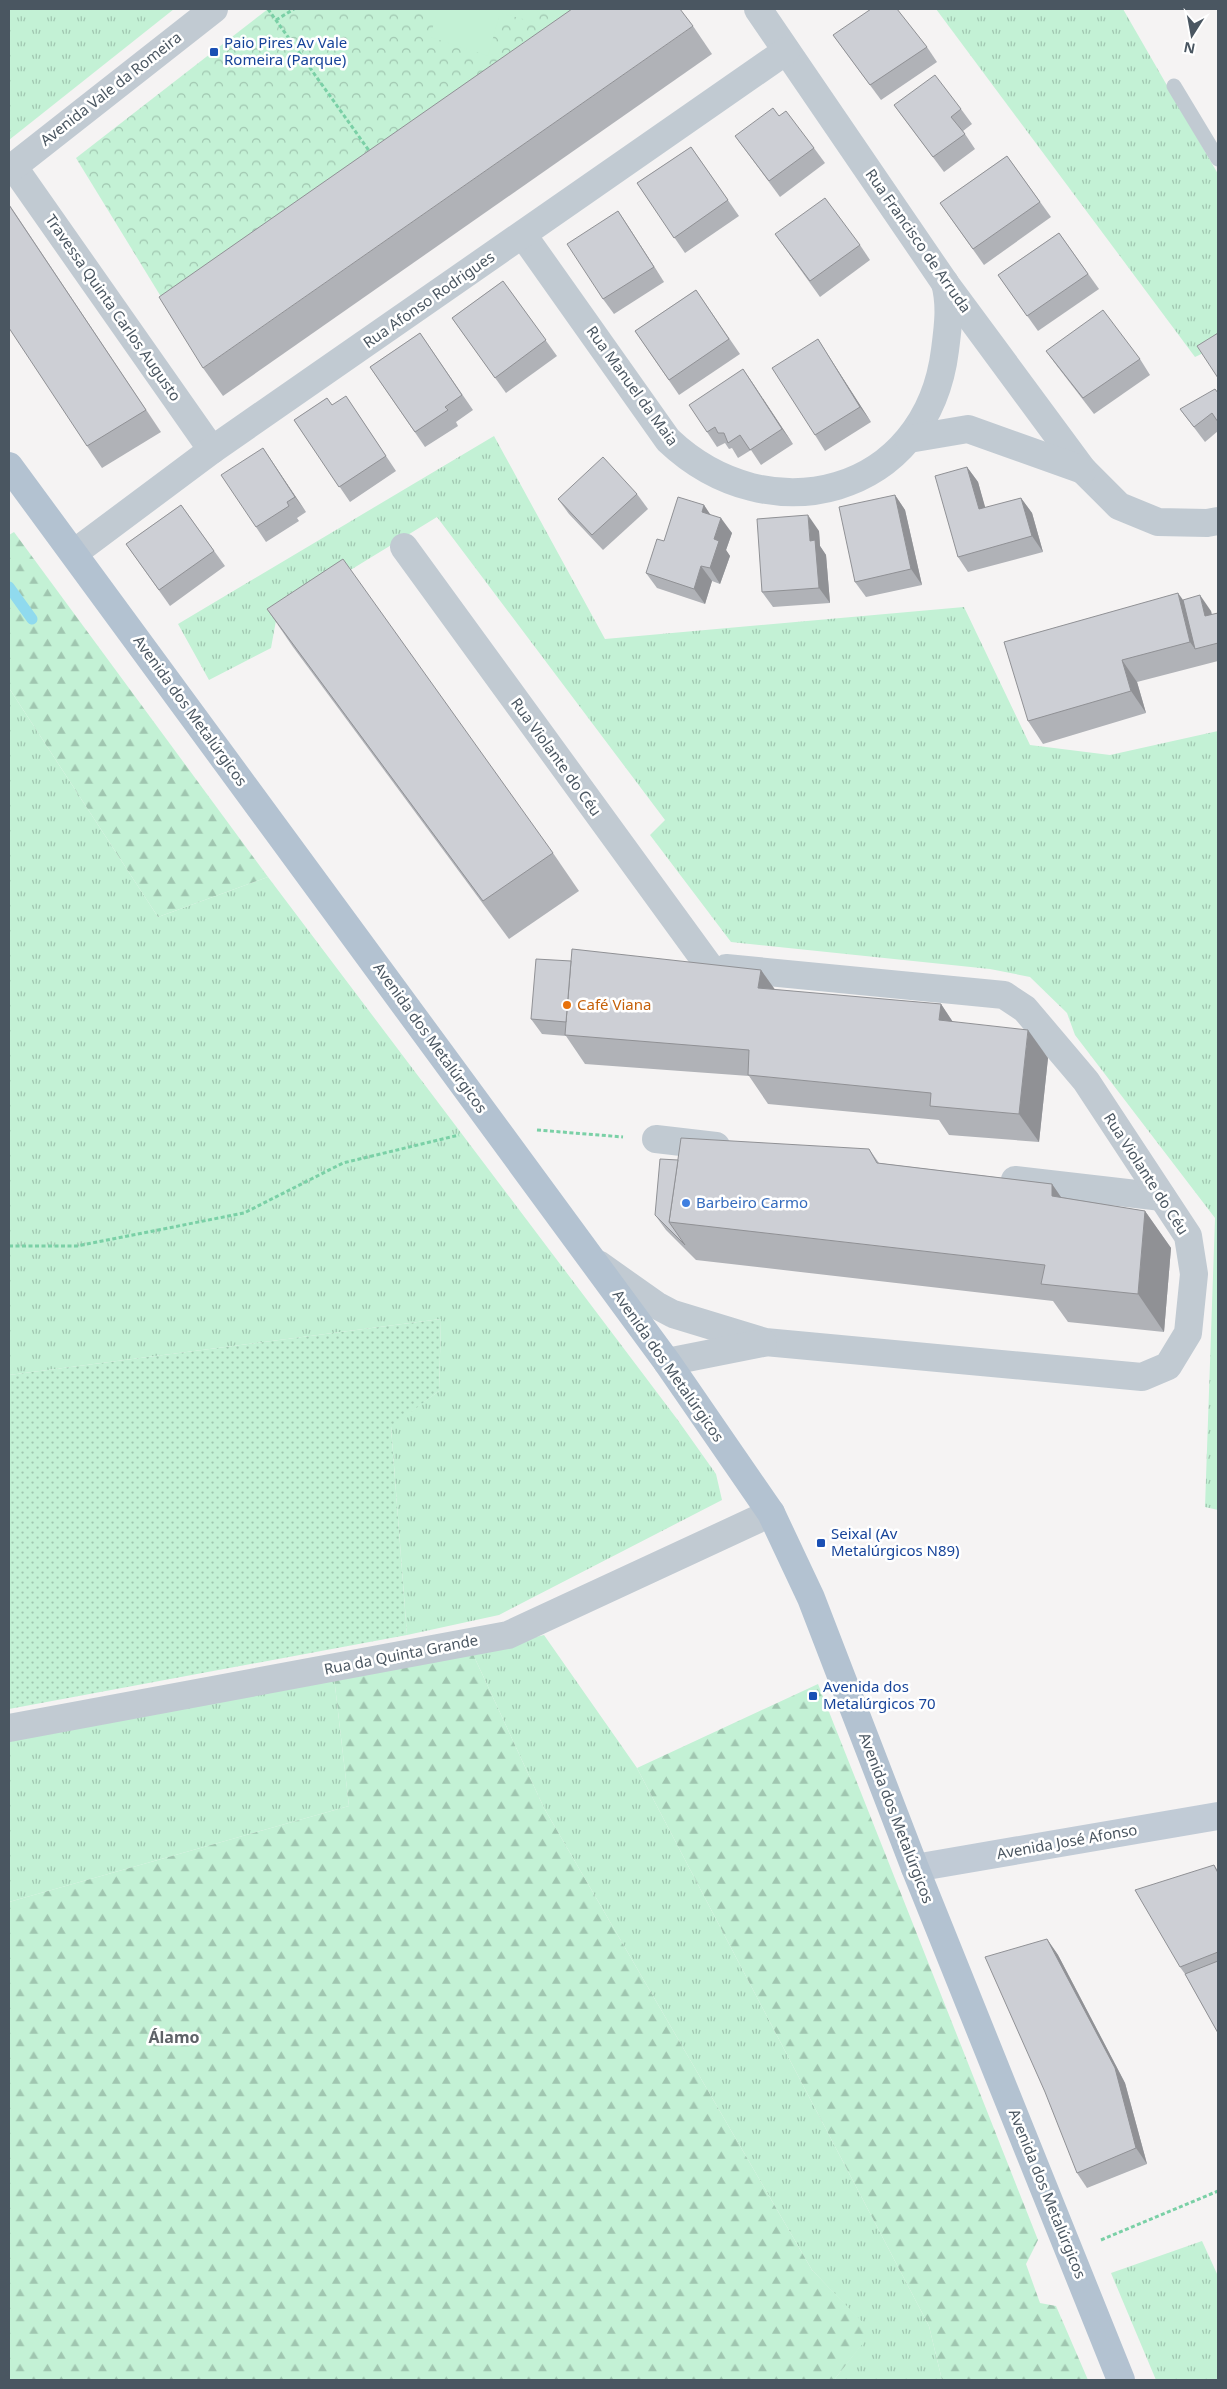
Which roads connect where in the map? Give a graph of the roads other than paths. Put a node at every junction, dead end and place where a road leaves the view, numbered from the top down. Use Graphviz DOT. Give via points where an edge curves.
graph roads {
  1 [pos="214,9"];
  2 [pos="758,9"];
  3 [pos="786,51"];
  4 [pos="1174,86"];
  5 [pos="1218,159"];
  6 [pos="11,168"];
  7 [pos="523,234"];
  8 [pos="945,283"];
  9 [pos="909,439"];
  10 [pos="212,450"];
  11 [pos="9,466"];
  12 [pos="1082,470"];
  13 [pos="1218,521"];
  14 [pos="404,547"];
  15 [pos="74,553"];
  16 [pos="671,962"];
  17 [pos="709,966"];
  18 [pos="656,1139"];
  19 [pos="743,1149"];
  20 [pos="987,1177"];
  21 [pos="1162,1197"];
  22 [pos="593,1261"];
  23 [pos="765,1342"];
  24 [pos="667,1362"];
  25 [pos="771,1513"];
  26 [pos="9,1728"];
  27 [pos="1218,1816"];
  28 [pos="915,1868"];
  29 [pos="1121,2380"];
  1 -- 6 [label="street, Avenida Vale da Romeira"];
  2 -- 3 [label="street, Rua Francisco de Arruda"];
  3 -- 7 [label="street, Rua Afonso Rodrigues"];
  3 -- 8 [label="street, Rua Francisco de Arruda"];
  4 -- 5 [label="lane"];
  6 -- 10 [label="street, Travessa Quinta Carlos Augusto"];
  7 -- 9 [label="street, Rua Manuel da Maia" via="668,440 685,456 720,477 747,487 783,494 828,490 861,478"];
  7 -- 10 [label="street, Rua Afonso Rodrigues"];
  8 -- 9 [label="street, Rua Manuel da Maia" via="950,300 942,374 926,412"];
  8 -- 12 [label="street, Rua Francisco de Arruda"];
  9 -- 12 [label="street" via="968,429"];
  10 -- 15 [label="street, Rua Afonso Rodrigues"];
  11 -- 15 [label="main road, Avenida dos Metalúrgicos"];
  12 -- 13 [label="street" via="1119,506 1158,522"];
  14 -- 17 [label="street, Rua Violante do Céu"];
  15 -- 22 [label="main road, Avenida dos Metalúrgicos"];
  16 -- 17 [label="street, Rua Violante do Céu"];
  17 -- 21 [label="street, Rua Violante do Céu" via="1004,995 1025,1009 1086,1081"];
  18 -- 19 [label="street"];
  20 -- 21 [label="street"];
  21 -- 23 [label="street, Rua Violante do Céu" via="1188,1236 1194,1274 1188,1333 1168,1366 1142,1377"];
  22 -- 23 [label="street, Rua Violante do Céu" via="673,1314"];
  22 -- 24 [label="main road, Avenida dos Metalúrgicos"];
  23 -- 24 [label="street, Rua Violante do Céu"];
  24 -- 25 [label="main road, Avenida dos Metalúrgicos"];
  25 -- 26 [label="street, Rua da Quinta Grande" via="508,1635"];
  25 -- 28 [label="main road, Avenida dos Metalúrgicos" via="813,1603"];
  27 -- 28 [label="main road, Avenida José Afonso"];
  28 -- 29 [label="main road, Avenida dos Metalúrgicos"];
}
